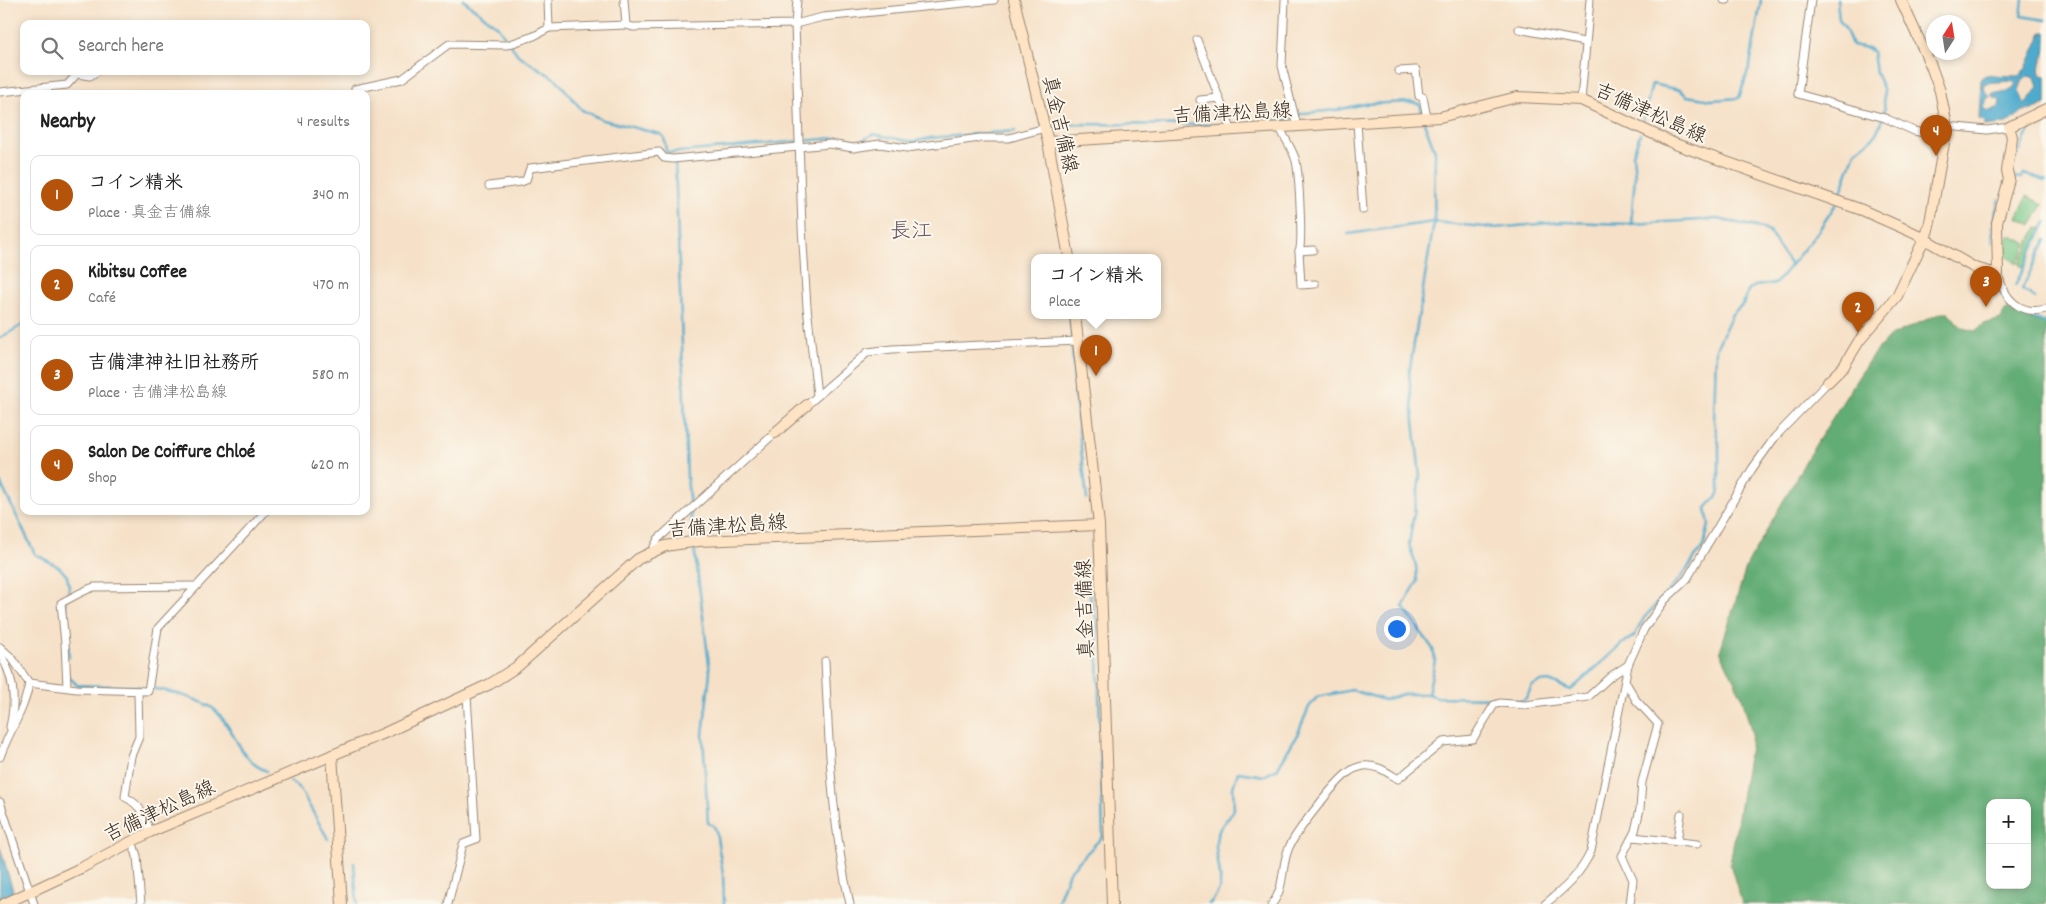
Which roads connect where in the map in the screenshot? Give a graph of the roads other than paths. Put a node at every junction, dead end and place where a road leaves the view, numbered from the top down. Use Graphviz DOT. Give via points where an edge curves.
graph roads {
  1 [pos="548,0"];
  2 [pos="624,0"];
  3 [pos="797,0"];
  4 [pos="994,0"];
  5 [pos="1014,0"];
  6 [pos="1285,0"];
  7 [pos="1590,0"];
  8 [pos="1811,0"];
  9 [pos="1901,0"];
  10 [pos="795,24"];
  11 [pos="626,26"];
  12 [pos="549,28"];
  13 [pos="1519,29"];
  14 [pos="1197,40"];
  15 [pos="1584,42"];
  16 [pos="1398,71"];
  17 [pos="76,75"];
  18 [pos="355,89"];
  19 [pos="0,92"];
  20 [pos="1220,98"];
  21 [pos="1200,100"];
  22 [pos="1580,100"];
  23 [pos="2046,109"];
  24 [pos="1427,118"];
  25 [pos="1358,123"];
  26 [pos="1279,126"];
  27 [pos="1296,126"];
  28 [pos="1946,126"];
  29 [pos="1045,128"];
  30 [pos="2009,128"];
  31 [pos="1231,130"];
  32 [pos="1944,138"];
  33 [pos="1048,142"];
  34 [pos="799,148"];
  35 [pos="489,186"];
  36 [pos="1363,210"];
  37 [pos="1924,238"];
  38 [pos="1299,250"];
  39 [pos="1313,250"];
  40 [pos="1068,254"];
  41 [pos="1998,274"];
  42 [pos="1315,284"];
  43 [pos="2046,309"];
  44 [pos="1076,319"];
  45 [pos="1078,341"];
  46 [pos="1828,382"];
  47 [pos="817,395"];
  48 [pos="807,404"];
  49 [pos="774,433"];
  50 [pos="262,515"];
  51 [pos="1099,525"];
  52 [pos="652,551"];
  53 [pos="196,586"];
  54 [pos="0,647"];
  55 [pos="0,654"];
  56 [pos="825,661"];
  57 [pos="1628,665"];
  58 [pos="1625,680"];
  59 [pos="29,683"];
  60 [pos="67,687"];
  61 [pos="138,692"];
  62 [pos="467,696"];
  63 [pos="8,734"];
  64 [pos="332,754"];
  65 [pos="0,757"];
  66 [pos="0,802"];
  67 [pos="1682,814"];
  68 [pos="150,832"];
  69 [pos="1633,837"];
  70 [pos="132,841"];
  71 [pos="1677,842"];
  72 [pos="1697,844"];
  73 [pos="27,893"];
  74 [pos="4,904"];
  75 [pos="34,904"];
  76 [pos="141,904"];
  77 [pos="342,904"];
  78 [pos="448,904"];
  79 [pos="850,904"];
  80 [pos="1112,904"];
  81 [pos="1272,904"];
  82 [pos="1545,904"];
  83 [pos="1630,904"];
  1 -- 12 [label="street"];
  2 -- 11 [label="street"];
  3 -- 10 [label="street"];
  4 -- 10 [label="street" via="823,17"];
  5 -- 29 [label="main road, 真金吉備線"];
  6 -- 27 [label="street" via="1282,66"];
  7 -- 15 [label="street"];
  8 -- 32 [label="street" via="1798,94"];
  9 -- 28 [label="main road" via="1940,91"];
  10 -- 11 [label="street"];
  10 -- 34 [label="street"];
  11 -- 12 [label="street"];
  12 -- 18 [label="street" via="507,45 449,44 402,79"];
  13 -- 15 [label="street"];
  14 -- 20 [label="street"];
  15 -- 22 [label="street"];
  16 -- 24 [label="street" via="1416,70 1419,96 1423,97"];
  17 -- 19 [label="street" via="67,85"];
  20 -- 21 [label="street"];
  20 -- 31 [label="street"];
  22 -- 24 [label="main road, 吉備津松島線" via="1517,97 1462,113"];
  22 -- 37 [label="main road, 吉備津松島線" via="1675,144 1836,200"];
  23 -- 30 [label="main road"];
  24 -- 25 [label="main road, 吉備津松島線"];
  25 -- 27 [label="main road, 吉備津松島線"];
  25 -- 36 [label="street"];
  26 -- 27 [label="main road, 吉備津松島線"];
  26 -- 31 [label="main road, 吉備津松島線"];
  26 -- 38 [label="street" via="1296,159 1302,247"];
  28 -- 30 [label="street" via="1987,130"];
  28 -- 32 [label="main road"];
  29 -- 33 [label="main road, 真金吉備線"];
  29 -- 34 [label="street" via="1009,138 945,141 908,148 880,144 853,148 830,144"];
  30 -- 41 [label="main road" via="2012,137 2009,180 1997,223"];
  31 -- 33 [label="main road, 吉備津松島線"];
  32 -- 37 [label="main road" via="1930,222"];
  33 -- 40 [label="main road, 真金吉備線"];
  34 -- 35 [label="street" via="673,159 664,158 659,152 530,168 522,182"];
  34 -- 47 [label="street" via="807,307"];
  37 -- 41 [label="main road, 吉備津松島線" via="1975,268"];
  37 -- 46 [label="main road" via="1897,296"];
  38 -- 39 [label="street"];
  38 -- 42 [label="street" via="1302,285"];
  41 -- 43 [label="street" via="2003,290 2018,307"];
  44 -- 45 [label="main road, 真金吉備線"];
  45 -- 47 [label="street" via="868,352"];
  45 -- 51 [label="main road, 真金吉備線"];
  46 -- 57 [label="street" via="1784,427 1752,469 1687,579 1665,600 1644,629"];
  47 -- 48 [label="street"];
  48 -- 49 [label="main road"];
  49 -- 52 [label="street" via="658,539"];
  50 -- 53 [label="street"];
  51 -- 52 [label="main road, 吉備津松島線" via="699,541 677,543"];
  51 -- 80 [label="main road, 真金吉備線"];
  52 -- 62 [label="main road, 吉備津松島線" via="620,573 518,666"];
  53 -- 60 [label="street" via="94,587 65,601 60,606"];
  53 -- 61 [label="street" via="158,628 149,688"];
  54 -- 59 [label="street"];
  55 -- 63 [label="street" via="7,665 14,690"];
  56 -- 79 [label="street" via="833,796"];
  57 -- 58 [label="street"];
  57 -- 81 [label="street" via="1588,698 1494,705 1473,739 1443,742 1398,779 1387,771 1370,766 1349,772 1295,836 1285,857 1280,890"];
  58 -- 69 [label="street" via="1633,696 1658,724 1642,782"];
  58 -- 82 [label="street" via="1591,851 1565,889"];
  59 -- 60 [label="street"];
  59 -- 63 [label="street" via="21,714"];
  60 -- 61 [label="street"];
  61 -- 68 [label="street" via="139,737 131,756 125,797 144,812"];
  62 -- 64 [label="main road, 吉備津松島線"];
  62 -- 78 [label="street" via="476,839 463,844"];
  63 -- 65 [label="street"];
  64 -- 68 [label="main road, 吉備津松島線"];
  64 -- 77 [label="main road"];
  66 -- 73 [label="street"];
  67 -- 71 [label="street"];
  68 -- 70 [label="main road, 吉備津松島線"];
  69 -- 71 [label="street"];
  69 -- 83 [label="street" via="1622,856 1634,880"];
  70 -- 73 [label="main road, 吉備津松島線"];
  70 -- 76 [label="street" via="137,856"];
  71 -- 72 [label="street"];
  73 -- 74 [label="main road, 吉備津松島線"];
  73 -- 75 [label="street"];
}
